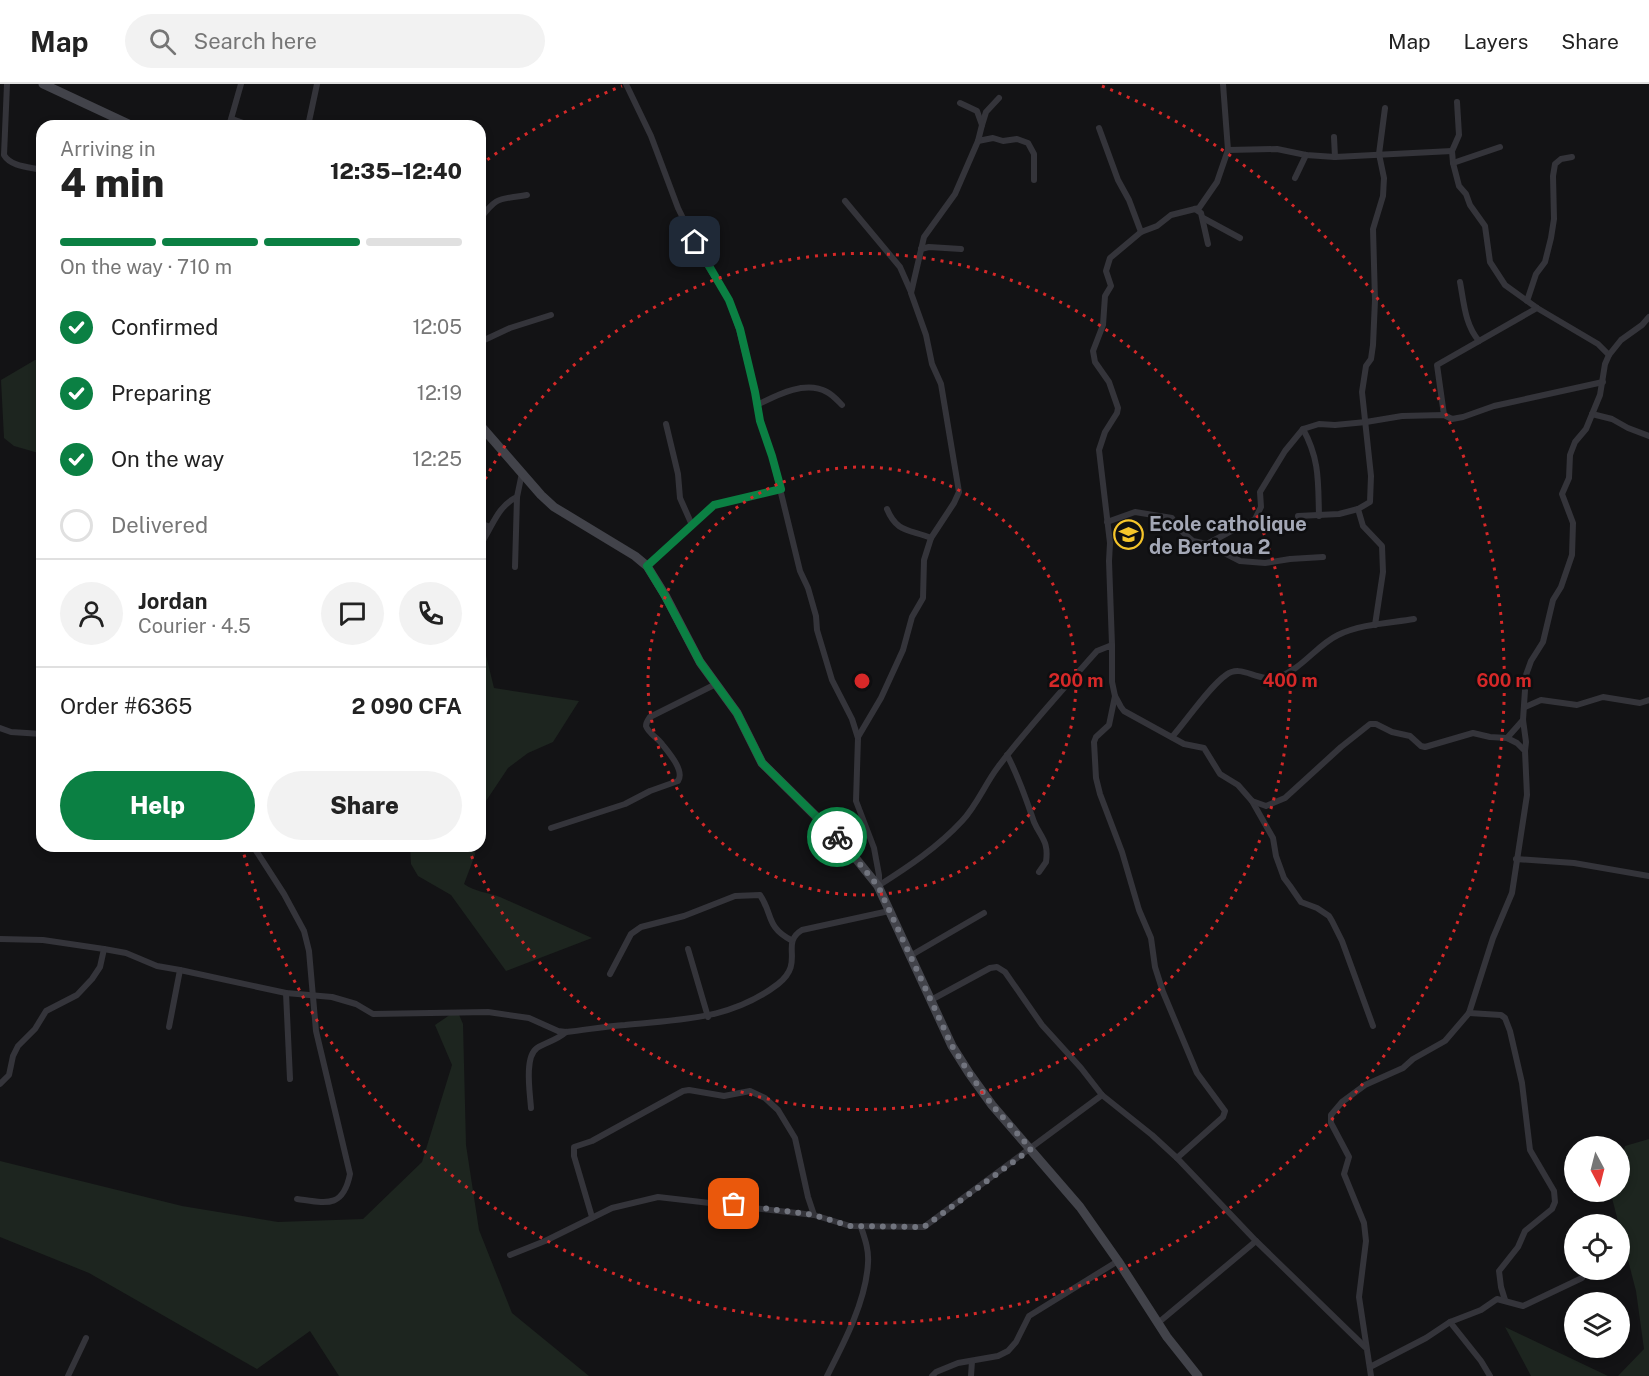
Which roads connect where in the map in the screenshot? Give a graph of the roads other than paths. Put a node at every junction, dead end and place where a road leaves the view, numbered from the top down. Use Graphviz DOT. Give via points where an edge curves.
graph roads {
  1 [pos="7,84"];
  2 [pos="43,84"];
  3 [pos="241,84"];
  4 [pos="317,84"];
  5 [pos="626,84"];
  6 [pos="1222,86"];
  7 [pos="999,98"];
  8 [pos="1457,102"];
  9 [pos="960,103"];
  10 [pos="1385,108"];
  11 [pos="110,120"];
  12 [pos="232,120"];
  13 [pos="309,120"];
  14 [pos="982,125"];
  15 [pos="1099,128"];
  16 [pos="1334,137"];
  17 [pos="978,141"];
  18 [pos="1500,147"];
  19 [pos="1228,150"];
  20 [pos="1452,151"];
  21 [pos="1306,154"];
  22 [pos="1378,154"];
  23 [pos="1335,157"];
  24 [pos="1572,157"];
  25 [pos="1453,163"];
  26 [pos="36,169"];
  27 [pos="1294,178"];
  28 [pos="1034,180"];
  29 [pos="527,195"];
  30 [pos="845,201"];
  31 [pos="1195,209"];
  32 [pos="486,210"];
  33 [pos="1203,218"];
  34 [pos="1141,232"];
  35 [pos="1240,238"];
  36 [pos="1208,244"];
  37 [pos="921,249"];
  38 [pos="961,249"];
  39 [pos="1460,282"];
  40 [pos="911,293"];
  41 [pos="1527,301"];
  42 [pos="1537,308"];
  43 [pos="552,315"];
  44 [pos="1649,317"];
  45 [pos="486,339"];
  46 [pos="1479,341"];
  47 [pos="1609,355"];
  48 [pos="1603,382"];
  49 [pos="757,405"];
  50 [pos="842,405"];
  51 [pos="1592,414"];
  52 [pos="1444,415"];
  53 [pos="1366,423"];
  54 [pos="666,424"];
  55 [pos="1303,429"];
  56 [pos="486,432"];
  57 [pos="1649,436"];
  58 [pos="522,473"];
  59 [pos="781,489"];
  60 [pos="517,497"];
  61 [pos="887,509"];
  62 [pos="1358,509"];
  63 [pos="1298,516"];
  64 [pos="1319,516"];
  65 [pos="1107,522"];
  66 [pos="486,525"];
  67 [pos="692,525"];
  68 [pos="490,527"];
  69 [pos="486,534"];
  70 [pos="931,538"];
  71 [pos="1207,544"];
  72 [pos="1323,557"];
  73 [pos="647,566"];
  74 [pos="515,567"];
  75 [pos="1414,619"];
  76 [pos="1375,625"];
  77 [pos="1112,645"];
  78 [pos="716,684"];
  79 [pos="1115,696"];
  80 [pos="1649,700"];
  81 [pos="1525,707"];
  82 [pos="1523,720"];
  83 [pos="0,728"];
  84 [pos="36,734"];
  85 [pos="1173,737"];
  86 [pos="858,738"];
  87 [pos="1507,738"];
  88 [pos="1525,751"];
  89 [pos="1007,755"];
  90 [pos="1252,801"];
  91 [pos="551,828"];
  92 [pos="257,852"];
  93 [pos="1516,859"];
  94 [pos="1039,872"];
  95 [pos="1649,876"];
  96 [pos="878,886"];
  97 [pos="889,911"];
  98 [pos="984,913"];
  99 [pos="0,939"];
  100 [pos="791,940"];
  101 [pos="104,949"];
  102 [pos="688,949"];
  103 [pos="910,956"];
  104 [pos="180,970"];
  105 [pos="610,974"];
  106 [pos="286,993"];
  107 [pos="312,996"];
  108 [pos="931,1000"];
  109 [pos="1469,1013"];
  110 [pos="708,1017"];
  111 [pos="1373,1026"];
  112 [pos="170,1027"];
  113 [pos="566,1032"];
  114 [pos="290,1079"];
  115 [pos="0,1084"];
  116 [pos="1102,1095"];
  117 [pos="531,1108"];
  118 [pos="1031,1149"];
  119 [pos="1177,1158"];
  120 [pos="297,1199"];
  121 [pos="814,1215"];
  122 [pos="592,1216"];
  123 [pos="861,1227"];
  124 [pos="1256,1241"];
  125 [pos="510,1255"];
  126 [pos="1118,1261"];
  127 [pos="1578,1280"];
  128 [pos="1505,1300"];
  129 [pos="1450,1322"];
  130 [pos="1158,1323"];
  131 [pos="86,1338"];
  132 [pos="1366,1348"];
  133 [pos="972,1361"];
  134 [pos="1370,1367"];
  135 [pos="68,1376"];
  136 [pos="827,1376"];
  137 [pos="932,1376"];
  138 [pos="971,1376"];
  139 [pos="1198,1376"];
  140 [pos="1371,1376"];
  141 [pos="1490,1376"];
  1 -- 26 [label="street" via="4,155 15,164"];
  2 -- 11 [label="street"];
  3 -- 12 [label="street"];
  4 -- 13 [label="street"];
  5 -- 49 [label="street" via="702,258 729,300 740,329"];
  6 -- 19 [label="street"];
  7 -- 14 [label="street" via="986,112"];
  8 -- 20 [label="street" via="1459,135"];
  9 -- 14 [label="street" via="977,111"];
  10 -- 22 [label="street"];
  14 -- 17 [label="street"];
  15 -- 34 [label="street"];
  16 -- 23 [label="street"];
  17 -- 28 [label="street" via="993,138 1028,143 1034,154"];
  17 -- 37 [label="street" via="955,194 924,237"];
  18 -- 25 [label="street"];
  19 -- 21 [label="street" via="1277,149"];
  19 -- 31 [label="street" via="1217,182"];
  20 -- 22 [label="street"];
  20 -- 25 [label="street"];
  21 -- 23 [label="street"];
  21 -- 27 [label="street"];
  22 -- 23 [label="street"];
  22 -- 53 [label="street" via="1384,178 1374,230 1373,345 1362,392"];
  24 -- 41 [label="street" via="1555,164 1551,238"];
  25 -- 41 [label="street" via="1459,186 1485,226 1490,262 1505,285"];
  29 -- 32 [label="street" via="500,199"];
  30 -- 40 [label="street" via="900,267"];
  31 -- 33 [label="street"];
  31 -- 34 [label="street" via="1171,215"];
  33 -- 35 [label="street"];
  33 -- 36 [label="street"];
  34 -- 65 [label="street" via="1108,261 1106,277 1112,286 1105,296 1103,325 1093,351 1118,408 1099,450"];
  37 -- 38 [label="street"];
  37 -- 40 [label="street"];
  39 -- 46 [label="street" via="1466,317"];
  40 -- 70 [label="street" via="941,384 958,481 954,503"];
  41 -- 42 [label="street"];
  42 -- 46 [label="street"];
  42 -- 47 [label="street" via="1598,344"];
  43 -- 45 [label="street"];
  44 -- 47 [label="street"];
  46 -- 52 [label="street" via="1437,365"];
  47 -- 48 [label="street"];
  48 -- 51 [label="street"];
  48 -- 52 [label="street" via="1494,405 1463,417 1452,419"];
  49 -- 50 [label="street" via="781,393 817,388 829,392"];
  49 -- 59 [label="street"];
  51 -- 57 [label="street"];
  51 -- 81 [label="street" via="1570,455 1569,478 1562,494 1573,523 1572,555 1551,607 1543,642 1526,675"];
  52 -- 53 [label="street" via="1402,416"];
  53 -- 55 [label="street" via="1319,424"];
  53 -- 62 [label="street" via="1370,502"];
  54 -- 67 [label="street" via="680,498"];
  55 -- 64 [label="street" via="1314,448"];
  55 -- 71 [label="street" via="1260,492 1261,507 1255,519"];
  56 -- 58 [label="street"];
  58 -- 60 [label="street"];
  58 -- 73 [label="street" via="554,507"];
  59 -- 67 [label="street" via="714,505"];
  59 -- 86 [label="street" via="832,680"];
  60 -- 68 [label="street" via="509,501"];
  60 -- 74 [label="street"];
  61 -- 70 [label="street" via="897,526"];
  62 -- 64 [label="street"];
  62 -- 76 [label="street" via="1363,526 1382,546 1383,572"];
  63 -- 64 [label="street"];
  65 -- 71 [label="street" via="1135,512 1172,518 1193,541"];
  65 -- 77 [label="street"];
  66 -- 68 [label="street"];
  67 -- 73 [label="street"];
  68 -- 69 [label="street"];
  70 -- 86 [label="street" via="924,560 923,598 881,698"];
  71 -- 72 [label="street" via="1240,561 1265,563"];
  73 -- 78 [label="street"];
  75 -- 76 [label="street"];
  76 -- 85 [label="street" via="1339,635 1282,676 1271,679 1243,671 1228,673"];
  77 -- 79 [label="street"];
  77 -- 89 [label="street" via="1097,651"];
  78 -- 91 [label="street" via="647,721 646,726 680,771 678,781 625,804"];
  78 -- 96 [label="street" via="737,713 762,763 844,844"];
  79 -- 85 [label="street" via="1124,711"];
  79 -- 119 [label="street" via="1109,725 1094,742 1100,794 1151,938 1163,992 1197,1073 1225,1111"];
  80 -- 81 [label="street" via="1640,703 1603,698 1568,705 1541,700"];
  81 -- 82 [label="street"];
  82 -- 87 [label="street"];
  82 -- 88 [label="street"];
  83 -- 84 [label="street"];
  85 -- 90 [label="street" via="1204,748 1216,769"];
  86 -- 96 [label="street" via="856,801 874,848"];
  87 -- 88 [label="street"];
  87 -- 90 [label="street" via="1473,733 1425,747 1410,736 1370,724 1285,798 1266,806"];
  88 -- 93 [label="street" via="1527,795"];
  89 -- 94 [label="street" via="1045,840 1046,862"];
  89 -- 96 [label="street" via="962,822 917,861"];
  90 -- 111 [label="street" via="1273,838 1284,878 1301,902 1317,908 1332,921"];
  92 -- 107 [label="street" via="304,931"];
  93 -- 95 [label="street" via="1574,863"];
  93 -- 109 [label="street" via="1510,898 1492,938"];
  96 -- 97 [label="street"];
  97 -- 100 [label="street" via="802,930"];
  97 -- 103 [label="street"];
  98 -- 103 [label="street"];
  99 -- 101 [label="street" via="43,940"];
  100 -- 105 [label="street" via="774,927 759,894 735,896 684,916 641,927 631,934"];
  100 -- 110 [label="street" via="793,964 779,983"];
  101 -- 104 [label="street"];
  101 -- 115 [label="street" via="92,980 77,995 46,1011 18,1046 9,1075"];
  102 -- 110 [label="street"];
  103 -- 108 [label="street"];
  104 -- 106 [label="street"];
  104 -- 112 [label="street"];
  106 -- 107 [label="street"];
  106 -- 114 [label="street"];
  107 -- 113 [label="street" via="332,997 374,1014 488,1012 529,1018"];
  107 -- 120 [label="street" via="316,1031 350,1174 336,1201"];
  108 -- 116 [label="street" via="997,967 1005,972 1042,1025"];
  108 -- 118 [label="street" via="969,1073"];
  109 -- 128 [label="street" via="1505,1018 1522,1083 1530,1150 1554,1191 1556,1202 1525,1231 1499,1271"];
  109 -- 132 [label="street" via="1445,1041 1403,1068 1365,1085 1331,1114 1331,1123 1348,1157 1344,1174 1364,1224 1366,1241 1359,1297"];
  110 -- 113 [label="street"];
  113 -- 117 [label="street" via="534,1050 529,1057"];
  116 -- 118 [label="street"];
  116 -- 119 [label="street"];
  118 -- 123 [label="street" via="929,1224 915,1228"];
  118 -- 126 [label="street" via="1080,1207"];
  119 -- 124 [label="street"];
  121 -- 122 [label="street" via="658,1197"];
  121 -- 122 [label="street" via="795,1138 772,1104 750,1091 724,1096 689,1090 574,1147"];
  121 -- 123 [label="street"];
  122 -- 125 [label="street"];
  123 -- 136 [label="street" via="868,1264 864,1284 851,1329"];
  124 -- 130 [label="street"];
  124 -- 132 [label="street"];
  126 -- 130 [label="street"];
  126 -- 133 [label="street" via="1029,1316 1008,1351"];
  127 -- 128 [label="street" via="1523,1306"];
  128 -- 129 [label="street" via="1497,1299"];
  129 -- 134 [label="street"];
  129 -- 141 [label="street"];
  130 -- 139 [label="street"];
  131 -- 135 [label="street"];
  132 -- 134 [label="street"];
  133 -- 137 [label="street" via="958,1363"];
  133 -- 138 [label="street"];
  134 -- 140 [label="street"];
}
